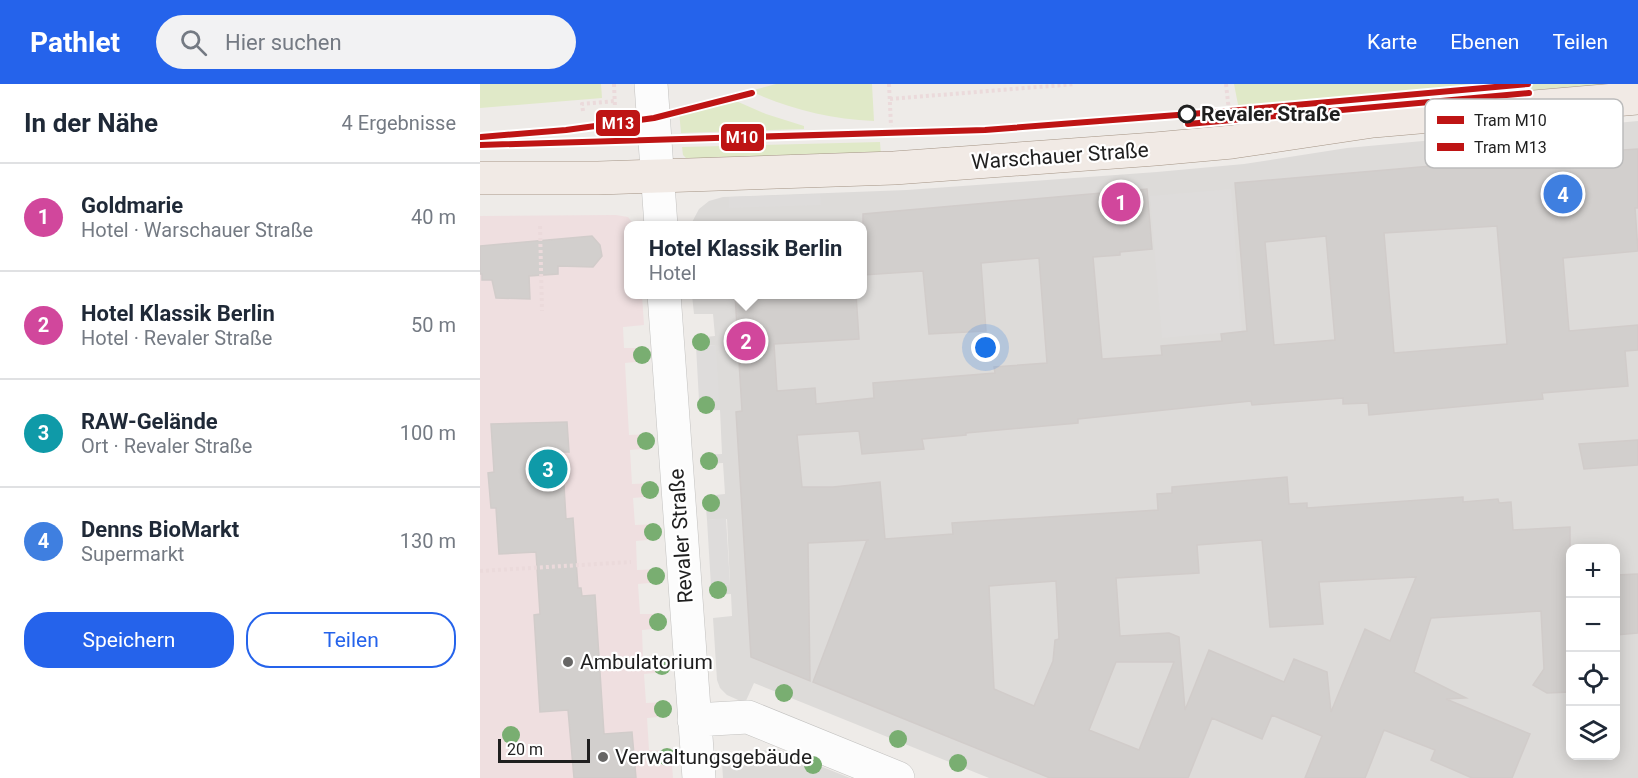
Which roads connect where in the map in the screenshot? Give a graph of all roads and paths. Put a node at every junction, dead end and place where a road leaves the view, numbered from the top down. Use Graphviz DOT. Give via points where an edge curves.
graph roads {
  1 [pos="614,84"];
  2 [pos="651,84"];
  3 [pos="889,84"];
  4 [pos="1075,84"];
  5 [pos="1226,84"];
  6 [pos="1638,98"];
  7 [pos="890,99"];
  8 [pos="1623,99"];
  9 [pos="615,101"];
  10 [pos="1228,103"];
  11 [pos="615,108"];
  12 [pos="583,111"];
  13 [pos="1425,116"];
  14 [pos="891,126"];
  15 [pos="658,176"];
  16 [pos="480,178"];
  17 [pos="661,221"];
  18 [pos="540,226"];
  19 [pos="664,299"];
  20 [pos="542,311"];
  21 [pos="631,562"];
  22 [pos="480,571"];
  23 [pos="694,720"];
  24 [pos="699,778"];
  25 [pos="898,778"];
  1 -- 9 [label="path"];
  2 -- 15 [label="street"];
  3 -- 7 [label="path"];
  4 -- 7 [label="path"];
  5 -- 10 [label="path"];
  6 -- 8 [label="main road, Warschauer Straße"];
  7 -- 14 [label="path"];
  9 -- 11 [label="path"];
  9 -- 12 [label="path" via="582,104"];
  13 -- 15 [label="main road, Warschauer Straße" via="1155,150 894,168"];
  15 -- 16 [label="main road, Warschauer Straße"];
  15 -- 17 [label="street"];
  18 -- 20 [label="path"];
  19 -- 23 [label="street, Revaler Straße"];
  21 -- 22 [label="path"];
  23 -- 24 [label="street, Revaler Straße"];
  23 -- 25 [label="street" via="748,717"];
}
